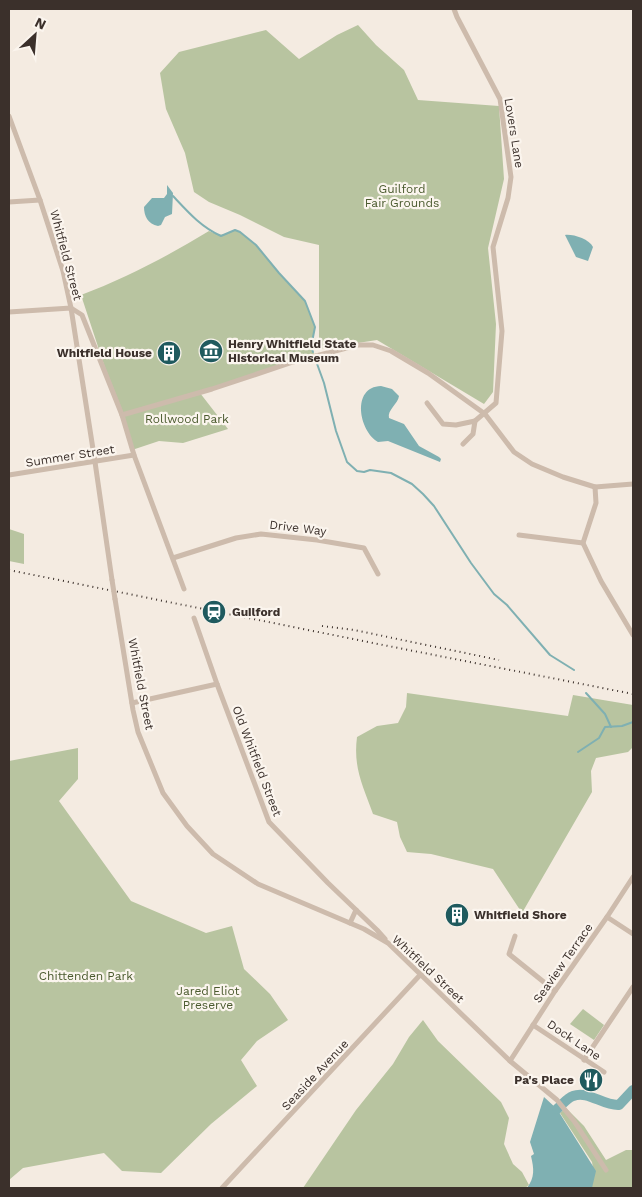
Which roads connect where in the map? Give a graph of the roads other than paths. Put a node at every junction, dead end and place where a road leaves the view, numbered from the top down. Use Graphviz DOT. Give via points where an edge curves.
graph roads {
  1 [pos="454,9"];
  2 [pos="9,116"];
  3 [pos="40,200"];
  4 [pos="9,202"];
  5 [pos="70,308"];
  6 [pos="9,312"];
  7 [pos="427,403"];
  8 [pos="122,414"];
  9 [pos="485,414"];
  10 [pos="475,421"];
  11 [pos="463,444"];
  12 [pos="134,455"];
  13 [pos="95,462"];
  14 [pos="9,475"];
  15 [pos="633,484"];
  16 [pos="595,486"];
  17 [pos="519,535"];
  18 [pos="584,544"];
  19 [pos="173,558"];
  20 [pos="378,574"];
  21 [pos="184,589"];
  22 [pos="194,618"];
  23 [pos="633,635"];
  24 [pos="217,684"];
  25 [pos="132,703"];
  26 [pos="633,877"];
  27 [pos="356,910"];
  28 [pos="608,917"];
  29 [pos="350,923"];
  30 [pos="633,934"];
  31 [pos="515,936"];
  32 [pos="388,943"];
  33 [pos="421,974"];
  34 [pos="633,987"];
  35 [pos="555,991"];
  36 [pos="533,1025"];
  37 [pos="510,1060"];
  38 [pos="584,1060"];
  39 [pos="604,1072"];
  40 [pos="606,1170"];
  41 [pos="222,1188"];
  1 -- 9 [label="street, Lovers Lane" via="500,99 511,177 494,247 502,331 496,403"];
  2 -- 3 [label="street, Whitfield Street"];
  3 -- 4 [label="street"];
  3 -- 5 [label="street, Whitfield Street" via="63,271"];
  5 -- 6 [label="street"];
  5 -- 8 [label="street" via="82,315 85,321"];
  5 -- 13 [label="street, Whitfield Street"];
  7 -- 10 [label="street" via="443,424"];
  8 -- 9 [label="street" via="358,345 374,345 391,351"];
  8 -- 12 [label="street"];
  9 -- 10 [label="street"];
  9 -- 16 [label="street" via="514,452 532,464"];
  10 -- 11 [label="street" via="473,434"];
  12 -- 13 [label="street, Summer Street"];
  12 -- 19 [label="street"];
  13 -- 14 [label="street, Summer Street"];
  13 -- 25 [label="street, Whitfield Street, bridge"];
  15 -- 16 [label="street"];
  16 -- 18 [label="street" via="596,503"];
  17 -- 18 [label="street"];
  18 -- 23 [label="street" via="601,581"];
  19 -- 20 [label="street, Drive Way" via="236,538 270,534 364,548"];
  19 -- 21 [label="street"];
  22 -- 24 [label="street, Old Whitfield Street"];
  24 -- 25 [label="street"];
  24 -- 27 [label="street, Old Whitfield Street" via="269,822"];
  25 -- 29 [label="street, Whitfield Street" via="143,746 163,794 200,840 214,854 258,884"];
  26 -- 28 [label="street, Seaview Terrace"];
  27 -- 29 [label="street"];
  27 -- 32 [label="street, Old Whitfield Street"];
  28 -- 30 [label="street"];
  28 -- 35 [label="street, Seaview Terrace"];
  29 -- 32 [label="street, Whitfield Street"];
  31 -- 35 [label="street" via="509,954"];
  32 -- 33 [label="street, Whitfield Street"];
  33 -- 37 [label="street, Whitfield Street"];
  33 -- 41 [label="street, Seaside Avenue"];
  34 -- 38 [label="street"];
  35 -- 36 [label="street, Seaview Terrace"];
  36 -- 37 [label="street, Seaview Terrace"];
  36 -- 38 [label="street, Dock Lane"];
  37 -- 40 [label="street, Whitfield Street" via="565,1109"];
  38 -- 39 [label="street, Dock Lane"];
}
